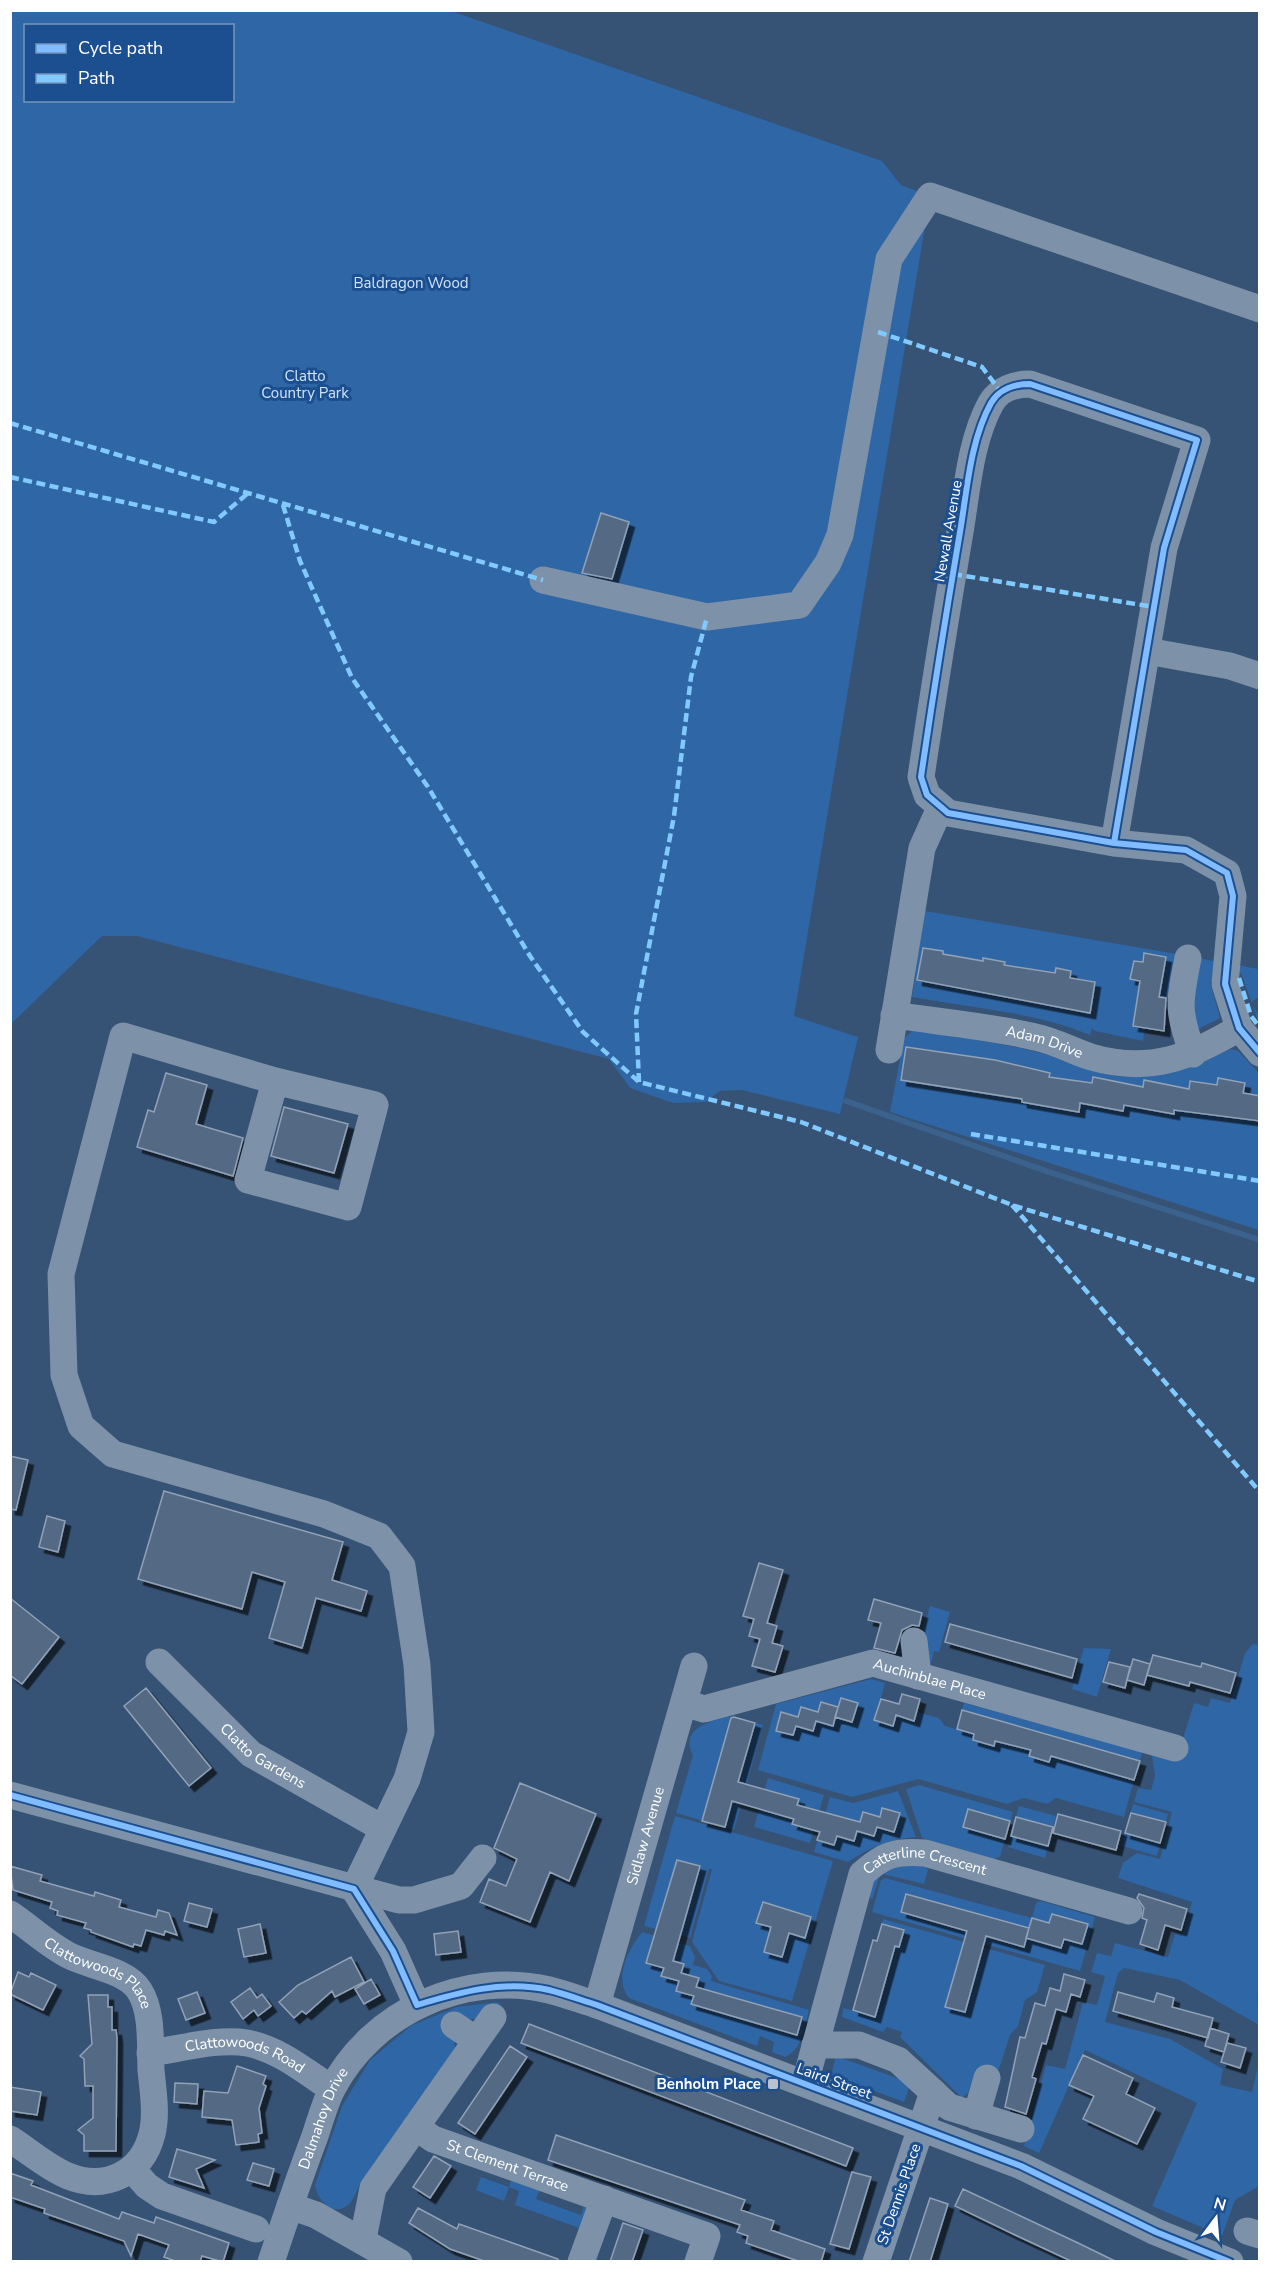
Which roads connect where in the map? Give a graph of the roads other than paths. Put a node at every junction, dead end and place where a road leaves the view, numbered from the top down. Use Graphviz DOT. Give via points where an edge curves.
graph roads {
  1 [pos="1260,309"];
  2 [pos="543,580"];
  3 [pos="1147,651"];
  4 [pos="1260,676"];
  5 [pos="940,808"];
  6 [pos="1114,843"];
  7 [pos="1188,958"];
  8 [pos="894,1015"];
  9 [pos="1239,1028"];
  10 [pos="889,1050"];
  11 [pos="1260,1053"];
  12 [pos="1193,1054"];
  13 [pos="276,1082"];
  14 [pos="914,1641"];
  15 [pos="159,1662"];
  16 [pos="694,1666"];
  17 [pos="918,1676"];
  18 [pos="684,1704"];
  19 [pos="1175,1748"];
  20 [pos="10,1796"];
  21 [pos="382,1828"];
  22 [pos="483,1858"];
  23 [pos="354,1889"];
  24 [pos="1130,1911"];
  25 [pos="10,1914"];
  26 [pos="417,2005"];
  27 [pos="597,2005"];
  28 [pos="493,2017"];
  29 [pos="454,2025"];
  30 [pos="476,2040"];
  31 [pos="815,2044"];
  32 [pos="150,2053"];
  33 [pos="987,2078"];
  34 [pos="805,2083"];
  35 [pos="332,2090"];
  36 [pos="933,2092"];
  37 [pos="976,2116"];
  38 [pos="921,2126"];
  39 [pos="416,2127"];
  40 [pos="1021,2129"];
  41 [pos="10,2139"];
  42 [pos="132,2169"];
  43 [pos="604,2199"];
  44 [pos="290,2206"];
  45 [pos="256,2229"];
  46 [pos="363,2239"];
  47 [pos="271,2262"];
  48 [pos="399,2262"];
  49 [pos="581,2262"];
  50 [pos="698,2262"];
  51 [pos="876,2262"];
  52 [pos="1230,2262"];
  1 -- 2 [label="street" via="930,196 889,259 840,535 828,563 799,605 707,617"];
  3 -- 4 [label="street" via="1230,666"];
  3 -- 5 [label="street, Newall Avenue" via="1164,548 1197,440 1030,384 1008,388 991,403 970,472 921,777 927,795"];
  3 -- 6 [label="street"];
  5 -- 6 [label="street" via="957,816"];
  5 -- 8 [label="street" via="922,848"];
  6 -- 9 [label="street" via="1186,850 1227,873 1233,896 1225,984"];
  7 -- 12 [label="street" via="1180,1000 1181,1021"];
  8 -- 10 [label="street"];
  8 -- 12 [label="street, Adam Drive" via="1034,1036 1112,1062 1149,1063"];
  9 -- 11 [label="street"];
  9 -- 12 [label="street, Adam Drive"];
  13 -- 13 [label="street" via="375,1105 348,1207 248,1180"];
  13 -- 21 [label="street" via="123,1036 61,1274 64,1375 81,1426 113,1454 324,1514 379,1536 402,1566 417,1665 421,1732 407,1779"];
  14 -- 17 [label="street"];
  15 -- 21 [label="street, Clatto Gardens" via="251,1754"];
  16 -- 18 [label="street, Sidlaw Avenue"];
  17 -- 18 [label="street, Auchinblae Place" via="873,1663 704,1709"];
  17 -- 19 [label="street, Auchinblae Place"];
  18 -- 27 [label="street, Sidlaw Avenue"];
  20 -- 23 [label="street"];
  21 -- 23 [label="street"];
  22 -- 23 [label="street" via="461,1886 414,1900"];
  23 -- 26 [label="street" via="393,1951"];
  24 -- 31 [label="street, Catterline Crescent" via="925,1853 901,1851 879,1859 862,1874"];
  25 -- 32 [label="street, Clattowoods Place" via="48,1944 126,1979 139,1989 148,2018"];
  26 -- 27 [label="street, Laird Street" via="467,1989 514,1986 548,1990"];
  26 -- 35 [label="street, Dalmahoy Drive" via="382,2027 355,2053"];
  27 -- 34 [label="street, Laird Street"];
  28 -- 30 [label="street"];
  29 -- 30 [label="street"];
  30 -- 39 [label="street"];
  31 -- 34 [label="street, Catterline Crescent"];
  31 -- 36 [label="street" via="859,2045 898,2060"];
  32 -- 35 [label="street, Clattowoods Road" via="223,2042 246,2043 267,2049"];
  32 -- 42 [label="street" via="152,2133 146,2151"];
  33 -- 37 [label="street"];
  34 -- 38 [label="street, Laird Street"];
  35 -- 44 [label="street, Dalmahoy Drive"];
  36 -- 37 [label="street" via="949,2107"];
  36 -- 38 [label="street"];
  37 -- 40 [label="street"];
  38 -- 51 [label="street, St Dennis Place"];
  38 -- 52 [label="street, Laird Street" via="1021,2166 1156,2232"];
  39 -- 43 [label="street, St Clement Terrace" via="433,2139"];
  39 -- 46 [label="street" via="374,2188"];
  41 -- 42 [label="street" via="66,2175 90,2183 112,2181"];
  42 -- 45 [label="street" via="162,2196"];
  43 -- 49 [label="street"];
  43 -- 50 [label="street, St Clement Terrace" via="707,2236"];
  44 -- 46 [label="street"];
  44 -- 47 [label="street, Dalmahoy Drive"];
  46 -- 48 [label="street"];
}
